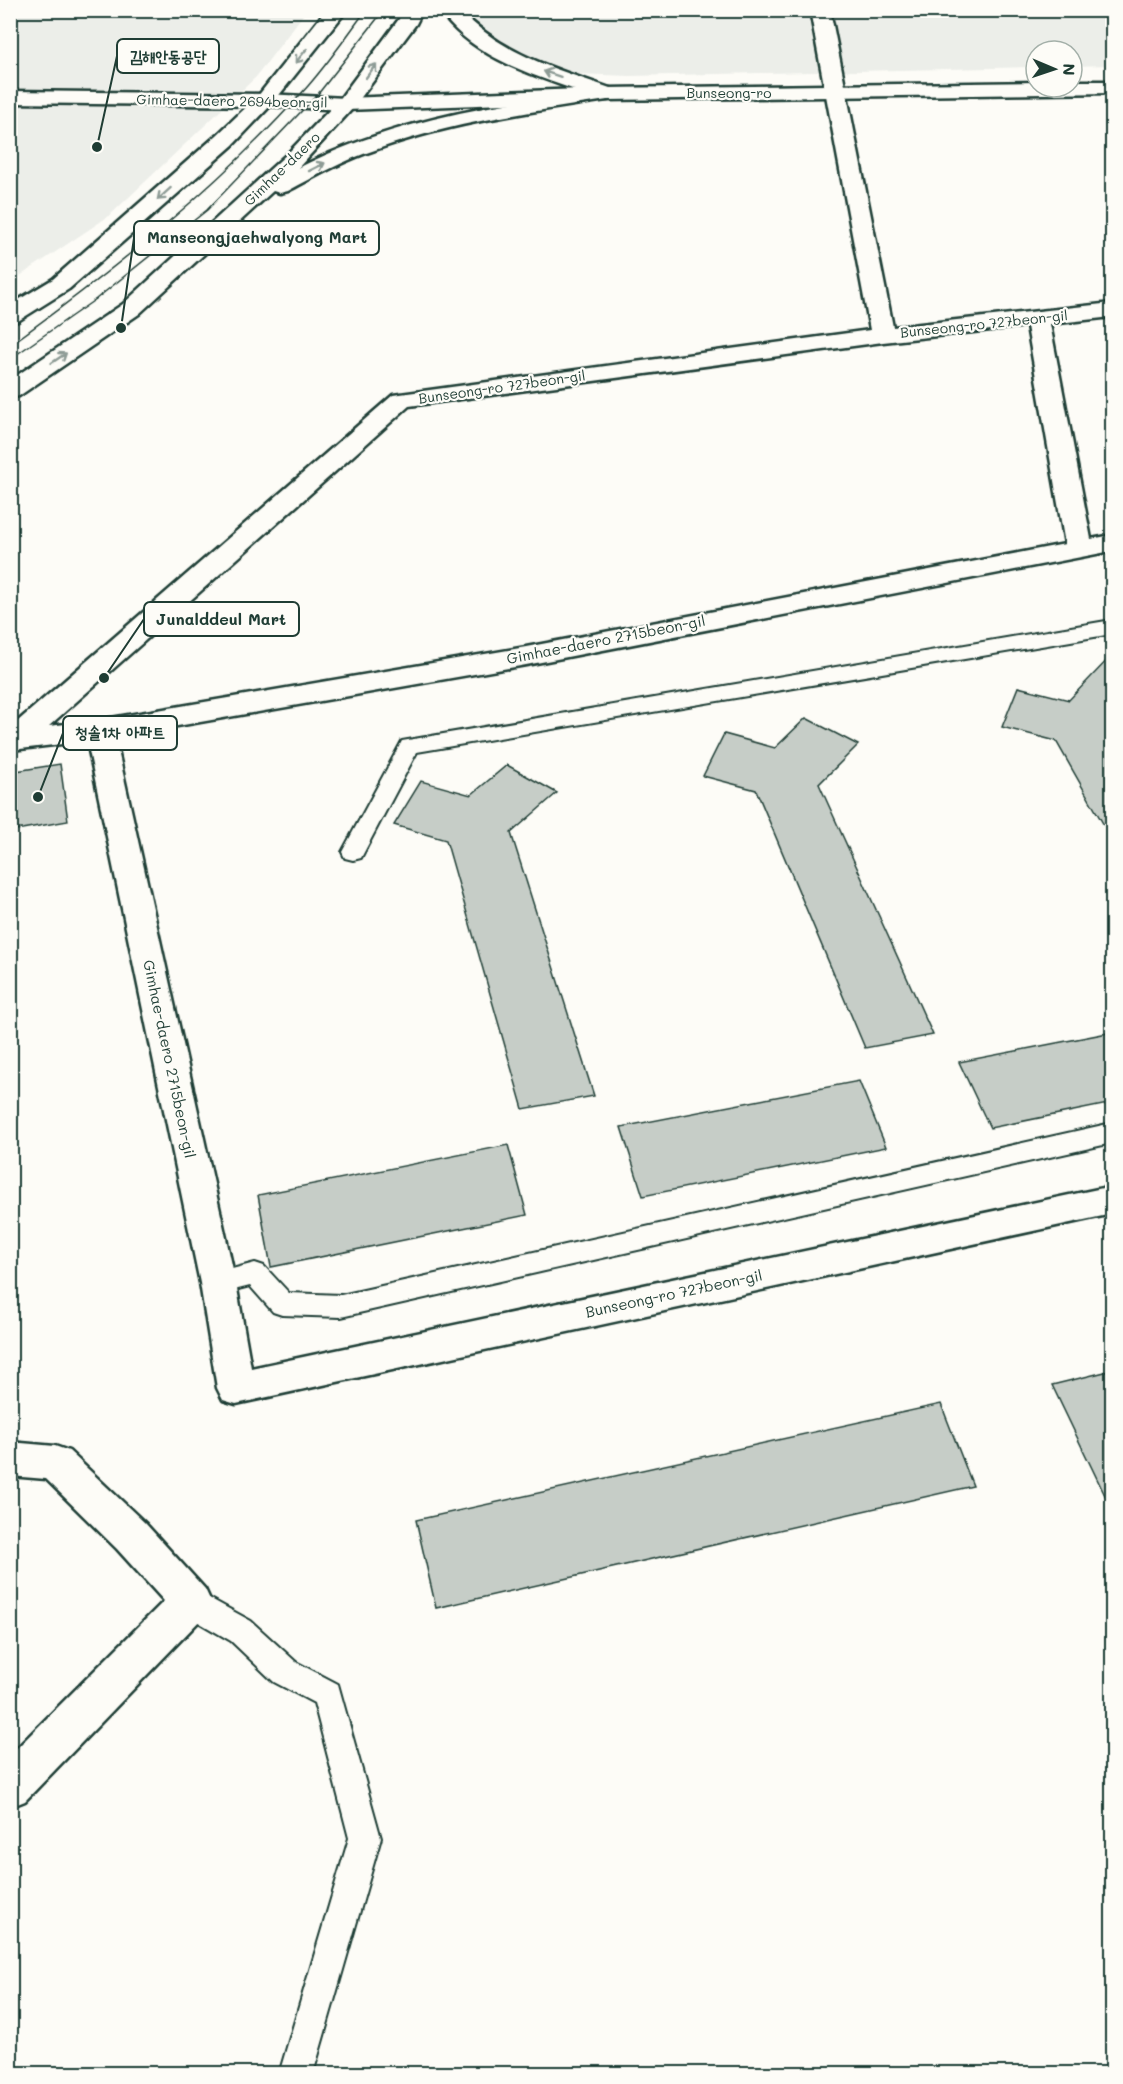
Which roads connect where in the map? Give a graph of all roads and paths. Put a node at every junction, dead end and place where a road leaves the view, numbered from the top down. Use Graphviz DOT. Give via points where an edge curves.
graph roads {
  1 [pos="337,10"];
  2 [pos="413,10"];
  3 [pos="449,10"];
  4 [pos="820,10"];
  5 [pos="1113,87"];
  6 [pos="836,92"];
  7 [pos="608,94"];
  8 [pos="10,97"];
  9 [pos="265,100"];
  10 [pos="346,104"];
  11 [pos="247,203"];
  12 [pos="1113,310"];
  13 [pos="10,316"];
  14 [pos="1038,317"];
  15 [pos="883,334"];
  16 [pos="10,391"];
  17 [pos="1113,543"];
  18 [pos="1079,548"];
  19 [pos="1113,627"];
  20 [pos="99,730"];
  21 [pos="13,740"];
  22 [pos="353,852"];
  23 [pos="1113,1133"];
  24 [pos="1113,1200"];
  25 [pos="218,1283"];
  26 [pos="236,1388"];
  27 [pos="10,1460"];
  28 [pos="191,1602"];
  29 [pos="10,1786"];
  30 [pos="296,2073"];
  1 -- 9 [label="street, one-way"];
  10 -- 2 [label="street, Gimhae-daero, one-way"];
  7 -- 3 [label="street, one-way" via="499,53 465,30"];
  4 -- 6 [label="street"];
  5 -- 6 [label="street, Bunseong-ro"];
  6 -- 7 [label="street, Bunseong-ro"];
  6 -- 15 [label="street"];
  7 -- 10 [label="street, Bunseong-ro"];
  11 -- 7 [label="street, one-way" via="324,163 410,132 496,111"];
  8 -- 9 [label="street, Gimhae-daero 2694beon-gil"];
  9 -- 10 [label="street, Gimhae-daero 2694beon-gil"];
  9 -- 13 [label="street, one-way" via="61,284"];
  10 -- 11 [label="street, Gimhae-daero"];
  16 -- 11 [label="street, Gimhae-daero, one-way" via="131,309"];
  12 -- 14 [label="street, Bunseong-ro 727beon-gil"];
  14 -- 15 [label="street, Bunseong-ro 727beon-gil"];
  14 -- 18 [label="street"];
  15 -- 21 [label="street, Bunseong-ro 727beon-gil" via="402,400"];
  17 -- 18 [label="street, Gimhae-daero 2715beon-gil"];
  18 -- 20 [label="street, Gimhae-daero 2715beon-gil" via="526,656"];
  19 -- 22 [label="lane" via="410,747"];
  20 -- 21 [label="street, Gimhae-daero 2715beon-gil"];
  20 -- 25 [label="street, Gimhae-daero 2715beon-gil"];
  23 -- 25 [label="lane" via="341,1306 282,1304 255,1274"];
  24 -- 26 [label="street, Bunseong-ro 727beon-gil"];
  25 -- 26 [label="street, Gimhae-daero 2715beon-gil"];
  27 -- 28 [label="street" via="55,1463 131,1536"];
  28 -- 29 [label="street"];
  28 -- 30 [label="lane" via="241,1631 285,1672 327,1694 365,1838"];
}
